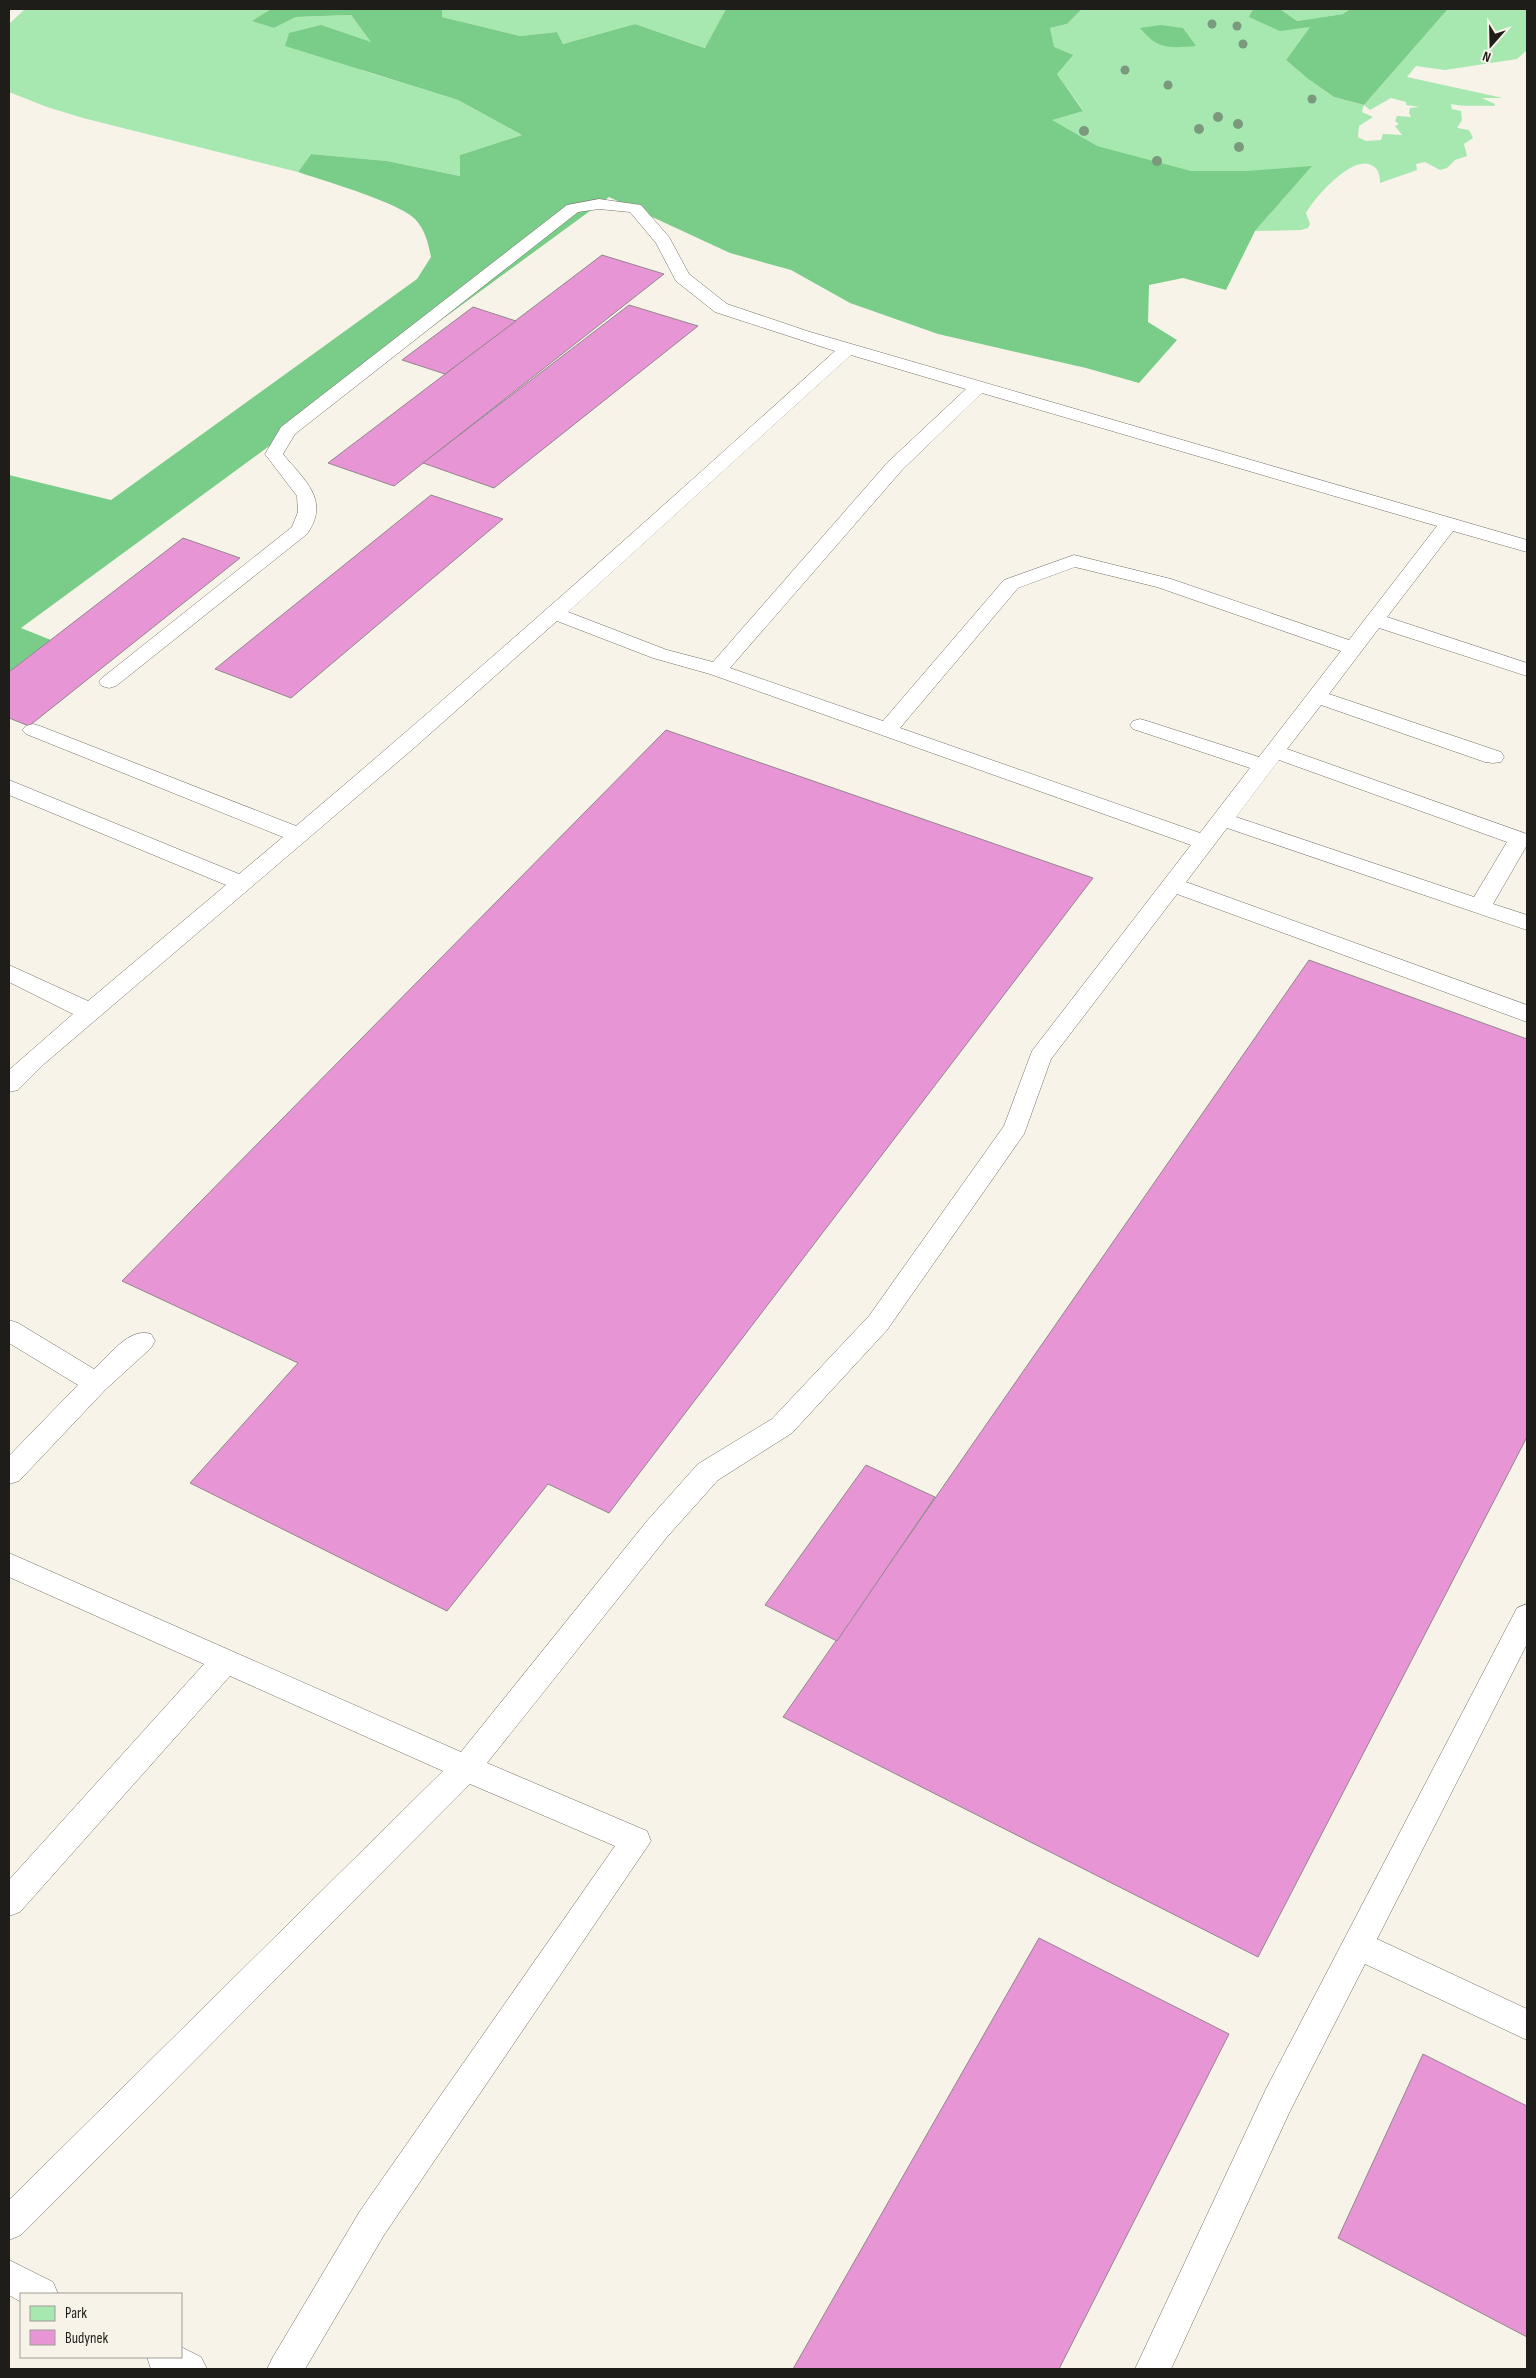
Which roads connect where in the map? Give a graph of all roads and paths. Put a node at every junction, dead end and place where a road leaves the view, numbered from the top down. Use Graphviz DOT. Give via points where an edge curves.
graph roads {
  1 [pos="848,348"];
  2 [pos="978,388"];
  3 [pos="1450,522"];
  4 [pos="1527,546"];
  5 [pos="554,613"];
  6 [pos="1374,620"];
  7 [pos="1353,648"];
  8 [pos="717,670"];
  9 [pos="1527,670"];
  10 [pos="109,682"];
  11 [pos="1316,696"];
  12 [pos="1140,725"];
  13 [pos="33,730"];
  14 [pos="886,730"];
  15 [pos="1493,756"];
  16 [pos="1269,758"];
  17 [pos="9,788"];
  18 [pos="1221,819"];
  19 [pos="298,835"];
  20 [pos="1204,842"];
  21 [pos="242,883"];
  22 [pos="1172,884"];
  23 [pos="1480,907"];
  24 [pos="1527,923"];
  25 [pos="9,973"];
  26 [pos="90,1012"];
  27 [pos="1527,1014"];
  28 [pos="9,1084"];
  29 [pos="9,1330"];
  30 [pos="142,1341"];
  31 [pos="96,1383"];
  32 [pos="9,1473"];
  33 [pos="9,1564"];
  34 [pos="1527,1616"];
  35 [pos="226,1660"];
  36 [pos="466,1768"];
  37 [pos="9,1902"];
  38 [pos="1358,1945"];
  39 [pos="1527,2025"];
  40 [pos="9,2223"];
  41 [pos="9,2277"];
  42 [pos="39,2293"];
  43 [pos="166,2358"];
  44 [pos="189,2369"];
  45 [pos="285,2369"];
  46 [pos="1153,2369"];
  1 -- 2 [label="lane"];
  1 -- 5 [label="lane"];
  1 -- 10 [label="lane" via="721,308 682,277 663,241 635,208 598,204 573,208 288,431 274,454 306,495 308,512 300,530"];
  2 -- 3 [label="lane"];
  2 -- 8 [label="lane" via="895,466"];
  3 -- 4 [label="lane"];
  3 -- 6 [label="lane"];
  5 -- 8 [label="lane" via="660,654"];
  5 -- 19 [label="lane"];
  6 -- 7 [label="lane"];
  6 -- 9 [label="lane"];
  7 -- 11 [label="lane"];
  7 -- 14 [label="lane" via="1164,583 1074,561 1011,584"];
  8 -- 14 [label="lane"];
  11 -- 15 [label="lane"];
  11 -- 16 [label="lane"];
  12 -- 16 [label="lane"];
  13 -- 19 [label="lane"];
  14 -- 20 [label="lane"];
  16 -- 18 [label="lane"];
  16 -- 23 [label="lane" via="1520,839"];
  17 -- 21 [label="lane"];
  18 -- 20 [label="lane"];
  18 -- 23 [label="lane"];
  19 -- 21 [label="lane"];
  20 -- 22 [label="lane"];
  21 -- 26 [label="lane"];
  22 -- 27 [label="lane"];
  22 -- 36 [label="lane" via="1040,1057 1016,1128 878,1323 782,1426 708,1472 657,1529"];
  23 -- 24 [label="lane"];
  25 -- 26 [label="lane"];
  26 -- 28 [label="lane"];
  29 -- 31 [label="lane"];
  30 -- 31 [label="lane"];
  31 -- 32 [label="lane"];
  33 -- 35 [label="lane"];
  34 -- 38 [label="lane"];
  35 -- 36 [label="lane"];
  35 -- 37 [label="lane"];
  36 -- 40 [label="lane"];
  36 -- 45 [label="lane" via="636,1841 372,2223"];
  38 -- 39 [label="lane"];
  38 -- 46 [label="lane" via="1278,2100"];
  41 -- 42 [label="lane"];
  43 -- 44 [label="lane"];
}
